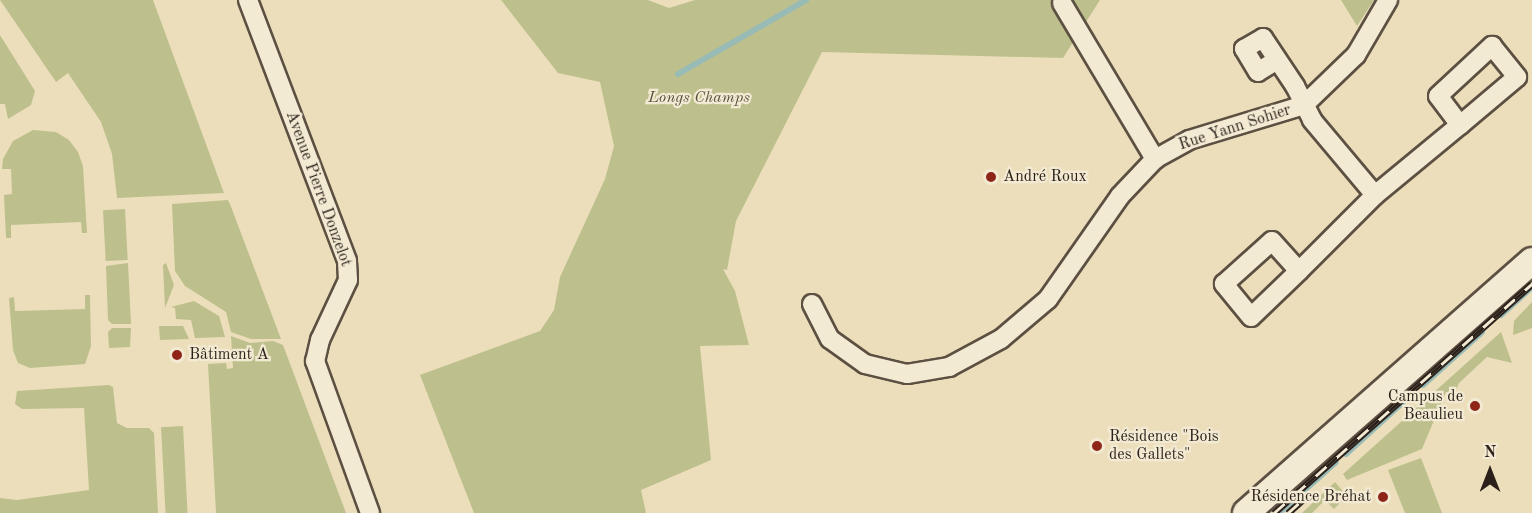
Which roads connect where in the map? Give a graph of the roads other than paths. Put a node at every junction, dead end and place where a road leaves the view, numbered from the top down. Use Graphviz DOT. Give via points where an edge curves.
graph roads {
  1 [pos="248,0"];
  2 [pos="1388,0"];
  3 [pos="1062,3"];
  4 [pos="1277,60"];
  5 [pos="1305,105"];
  6 [pos="1460,124"];
  7 [pos="1155,159"];
  8 [pos="1375,195"];
  9 [pos="1532,261"];
  10 [pos="1299,271"];
  11 [pos="812,304"];
  12 [pos="370,513"];
  13 [pos="1246,513"];
  1 -- 12 [label="street, Avenue Pierre Donzelot" via="347,261 348,280 320,340 315,361"];
  2 -- 5 [label="street, Rue Yann Sohier" via="1356,55"];
  3 -- 7 [label="street"];
  4 -- 5 [label="street"];
  5 -- 7 [label="street, Rue Yann Sohier" via="1189,140"];
  5 -- 8 [label="street" via="1312,120"];
  6 -- 8 [label="street"];
  7 -- 11 [label="street, Rue Yann Sohier" via="1120,196 1048,299 1001,339 949,367 907,374 865,364 830,339"];
  8 -- 10 [label="street"];
  9 -- 13 [label="main road"];
}
